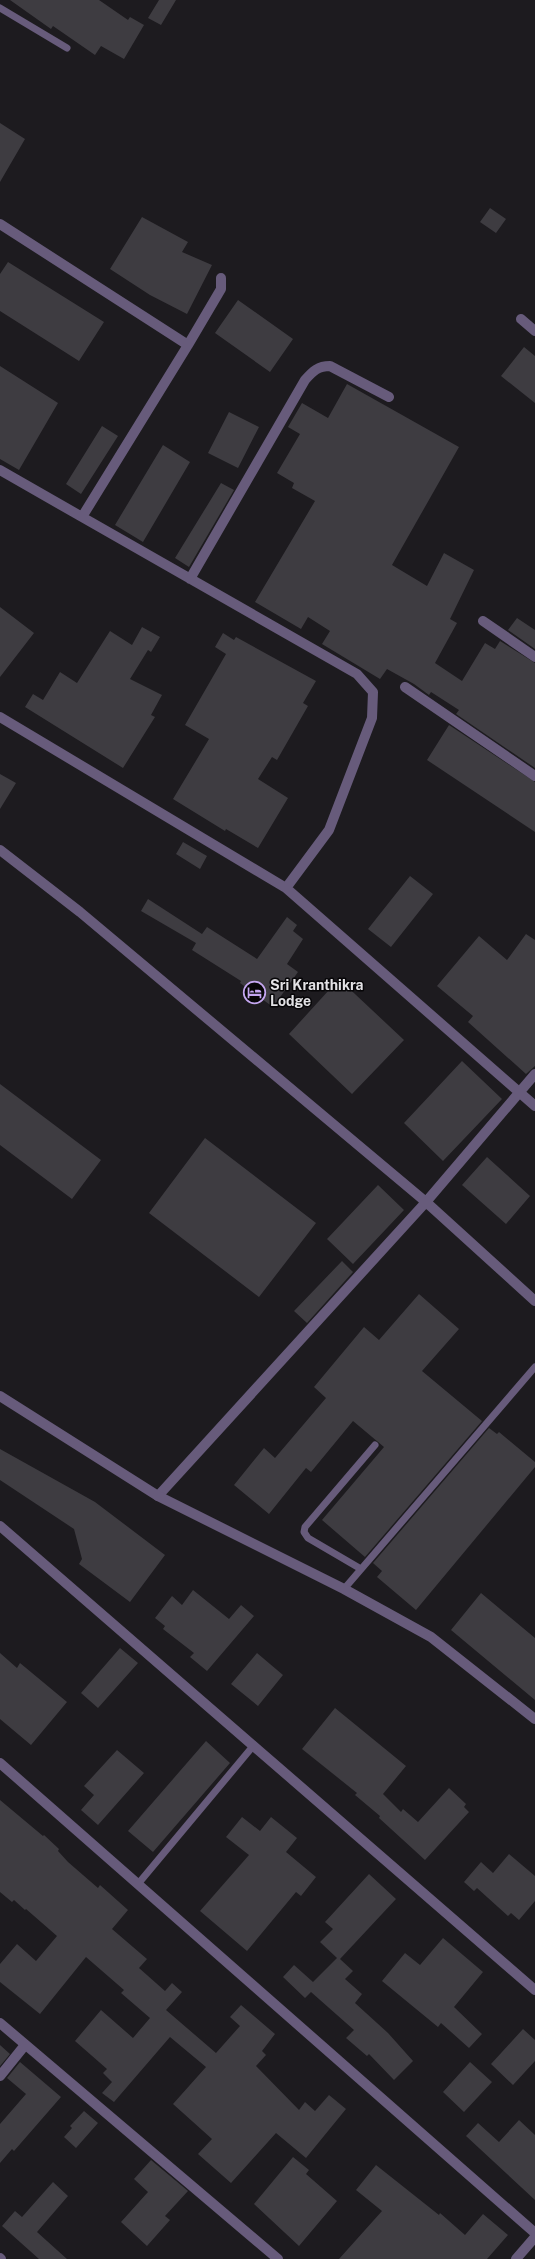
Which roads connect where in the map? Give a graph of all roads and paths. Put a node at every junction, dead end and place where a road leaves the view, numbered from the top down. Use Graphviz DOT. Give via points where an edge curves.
graph roads {
  1 [pos="0,8"];
  2 [pos="67,48"];
  3 [pos="0,224"];
  4 [pos="221,278"];
  5 [pos="521,320"];
  6 [pos="535,331"];
  7 [pos="188,345"];
  8 [pos="389,397"];
  9 [pos="0,470"];
  10 [pos="82,517"];
  11 [pos="190,579"];
  12 [pos="483,621"];
  13 [pos="535,657"];
  14 [pos="405,687"];
  15 [pos="0,717"];
  16 [pos="535,776"];
  17 [pos="0,850"];
  18 [pos="286,888"];
  19 [pos="535,1074"];
  20 [pos="519,1090"];
  21 [pos="535,1106"];
  22 [pos="426,1202"];
  23 [pos="535,1301"];
  24 [pos="535,1367"];
  25 [pos="0,1396"];
  26 [pos="375,1445"];
  27 [pos="158,1496"];
  28 [pos="0,1526"];
  29 [pos="361,1569"];
  30 [pos="344,1589"];
  31 [pos="535,1719"];
  32 [pos="254,1746"];
  33 [pos="0,1763"];
  34 [pos="138,1884"];
  35 [pos="535,1990"];
  36 [pos="0,2023"];
  37 [pos="26,2045"];
  38 [pos="0,2076"];
  39 [pos="535,2233"];
  40 [pos="535,2237"];
  41 [pos="278,2259"];
  42 [pos="516,2259"];
  1 -- 2 [label="lane"];
  3 -- 7 [label="street"];
  4 -- 7 [label="street" via="221,289"];
  5 -- 6 [label="street"];
  7 -- 10 [label="street"];
  8 -- 11 [label="street" via="330,366 321,366 312,371"];
  9 -- 10 [label="street"];
  10 -- 11 [label="street"];
  11 -- 18 [label="street" via="357,674 373,692 372,718 329,830"];
  12 -- 13 [label="street"];
  14 -- 16 [label="street"];
  15 -- 18 [label="street"];
  17 -- 22 [label="street" via="80,912"];
  18 -- 20 [label="street"];
  19 -- 20 [label="street"];
  20 -- 21 [label="street"];
  20 -- 22 [label="street"];
  22 -- 23 [label="street"];
  22 -- 27 [label="street"];
  24 -- 29 [label="lane"];
  25 -- 27 [label="street"];
  26 -- 29 [label="lane" via="305,1527 304,1532 308,1538"];
  27 -- 30 [label="street"];
  28 -- 32 [label="street"];
  29 -- 30 [label="lane"];
  30 -- 31 [label="street" via="431,1637"];
  32 -- 34 [label="lane"];
  32 -- 35 [label="street"];
  33 -- 34 [label="street"];
  34 -- 39 [label="street"];
  36 -- 37 [label="street"];
  37 -- 38 [label="street"];
  37 -- 41 [label="street"];
  40 -- 42 [label="street"];
}
